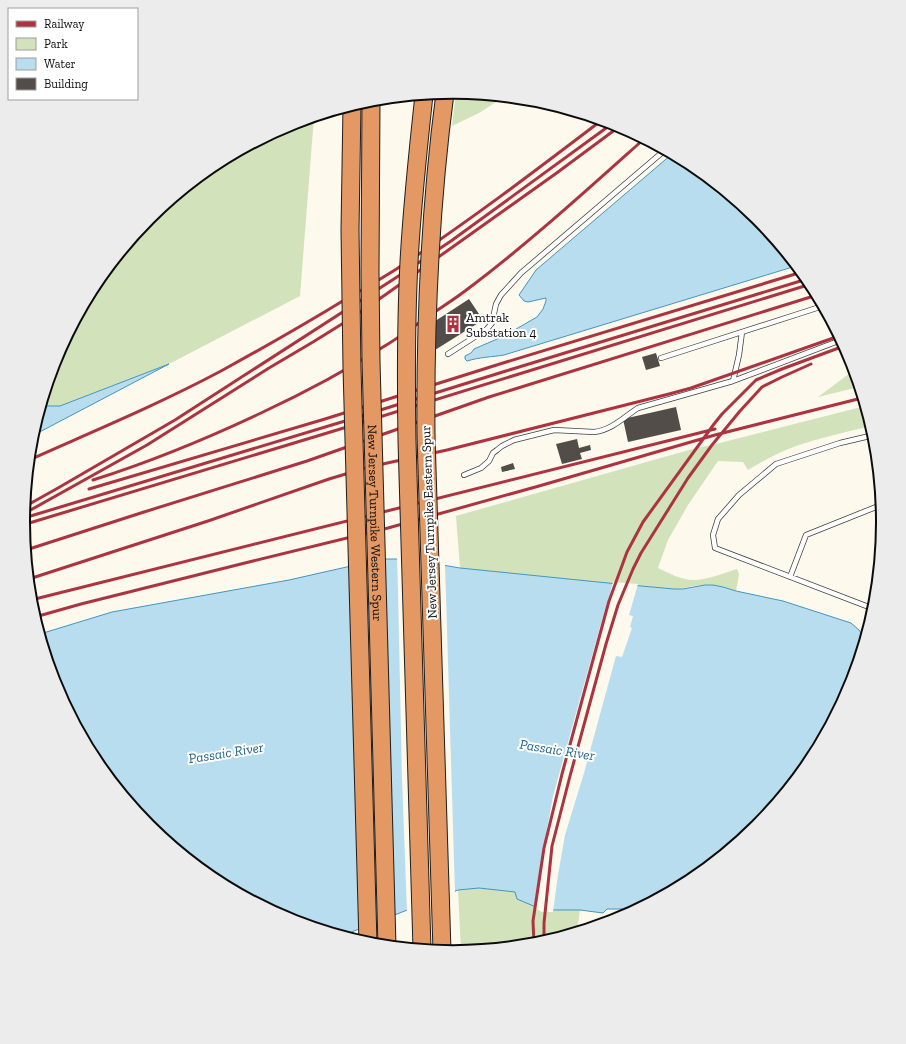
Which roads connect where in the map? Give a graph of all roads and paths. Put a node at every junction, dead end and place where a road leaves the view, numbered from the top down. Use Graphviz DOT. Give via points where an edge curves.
graph roads {
  1 [pos="443,99"];
  2 [pos="424,100"];
  3 [pos="371,107"];
  4 [pos="352,111"];
  5 [pos="660,154"];
  6 [pos="818,308"];
  7 [pos="742,332"];
  8 [pos="835,342"];
  9 [pos="448,354"];
  10 [pos="661,358"];
  11 [pos="733,381"];
  12 [pos="867,437"];
  13 [pos="464,475"];
  14 [pos="875,506"];
  15 [pos="790,577"];
  16 [pos="868,606"];
  17 [pos="368,936"];
  18 [pos="387,939"];
  19 [pos="422,944"];
  20 [pos="442,945"];
  1 -- 20 [label="highway, New Jersey Turnpike Eastern Spur, bridge" via="430,239 426,378"];
  2 -- 19 [label="highway, New Jersey Turnpike Eastern Spur, bridge" via="409,261 406,384"];
  3 -- 18 [label="highway, New Jersey Turnpike Western Spur, bridge" via="371,346"];
  4 -- 17 [label="highway, New Jersey Turnpike Western Spur, bridge" via="352,368"];
  5 -- 9 [label="lane" via="521,273 501,295 487,329"];
  6 -- 7 [label="lane"];
  7 -- 10 [label="lane"];
  7 -- 11 [label="lane"];
  8 -- 11 [label="lane"];
  11 -- 13 [label="lane" via="638,408 608,429 594,432 554,430 514,440 497,450 481,468"];
  12 -- 15 [label="lane" via="776,464 739,495 718,520 713,535 715,548"];
  14 -- 15 [label="lane" via="806,535"];
  15 -- 16 [label="lane"];
}
